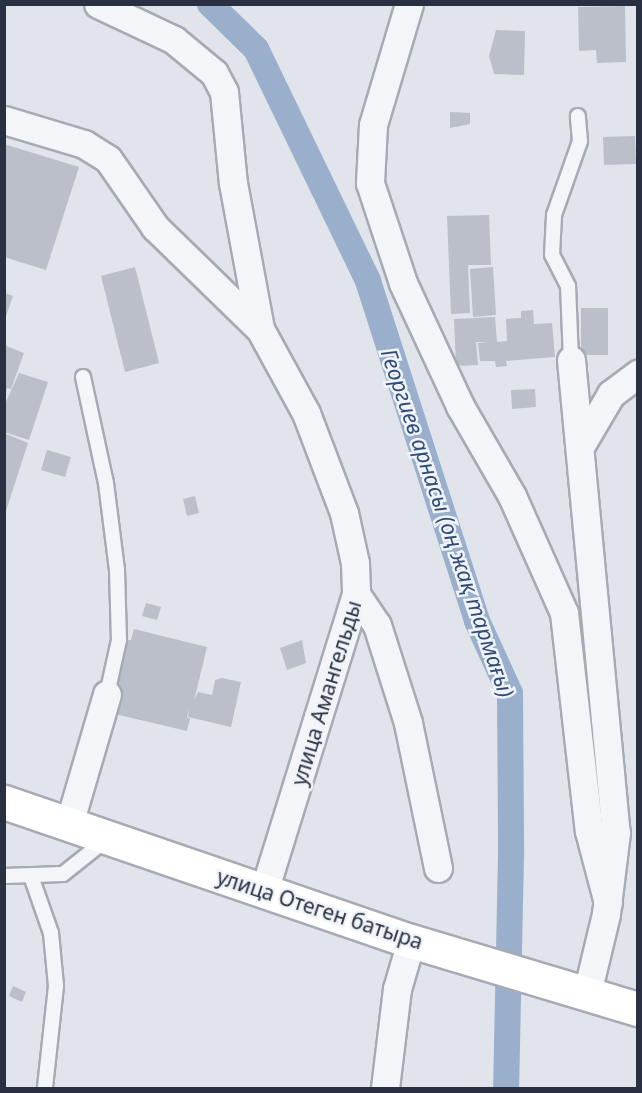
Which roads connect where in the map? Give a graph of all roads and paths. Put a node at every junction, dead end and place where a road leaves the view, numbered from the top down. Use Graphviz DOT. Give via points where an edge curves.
graph roads {
  1 [pos="98,4"];
  2 [pos="409,4"];
  3 [pos="578,116"];
  4 [pos="4,120"];
  5 [pos="260,329"];
  6 [pos="571,360"];
  7 [pos="638,374"];
  8 [pos="83,377"];
  9 [pos="581,445"];
  10 [pos="356,594"];
  11 [pos="107,694"];
  12 [pos="4,802"];
  13 [pos="69,824"];
  14 [pos="109,838"];
  15 [pos="438,868"];
  16 [pos="4,876"];
  17 [pos="31,876"];
  18 [pos="264,892"];
  19 [pos="608,903"];
  20 [pos="411,941"];
  21 [pos="587,993"];
  22 [pos="638,1009"];
  23 [pos="45,1089"];
  24 [pos="385,1089"];
  1 -- 5 [label="street" via="174,40 214,73 224,92 233,183"];
  2 -- 19 [label="street" via="373,125 370,183 408,293 460,406 512,496 564,613 589,831"];
  3 -- 6 [label="lane" via="580,141 554,215 552,255 568,286"];
  4 -- 5 [label="street, улица Амангельды" via="84,144 108,159 155,227"];
  5 -- 10 [label="street, улица Амангельды" via="285,369 327,464 344,513 355,563"];
  6 -- 9 [label="street"];
  7 -- 9 [label="street" via="611,393"];
  8 -- 11 [label="lane" via="105,473 117,570 118,640"];
  9 -- 19 [label="street" via="616,832"];
  10 -- 15 [label="street" via="376,626 408,723"];
  10 -- 18 [label="street, улица Амангельды"];
  11 -- 13 [label="street"];
  12 -- 13 [label="main road, улица Отеген батыра"];
  13 -- 14 [label="main road, улица Отеген батыра"];
  14 -- 17 [label="lane" via="63,874"];
  14 -- 18 [label="main road, улица Отеген батыра"];
  16 -- 17 [label="lane"];
  17 -- 23 [label="lane" via="51,933 56,986"];
  18 -- 20 [label="main road, улица Отеген батыра"];
  19 -- 21 [label="street"];
  20 -- 21 [label="main road, улица Отеген батыра"];
  20 -- 24 [label="street" via="397,989"];
  21 -- 22 [label="main road, улица Отеген батыра"];
}
